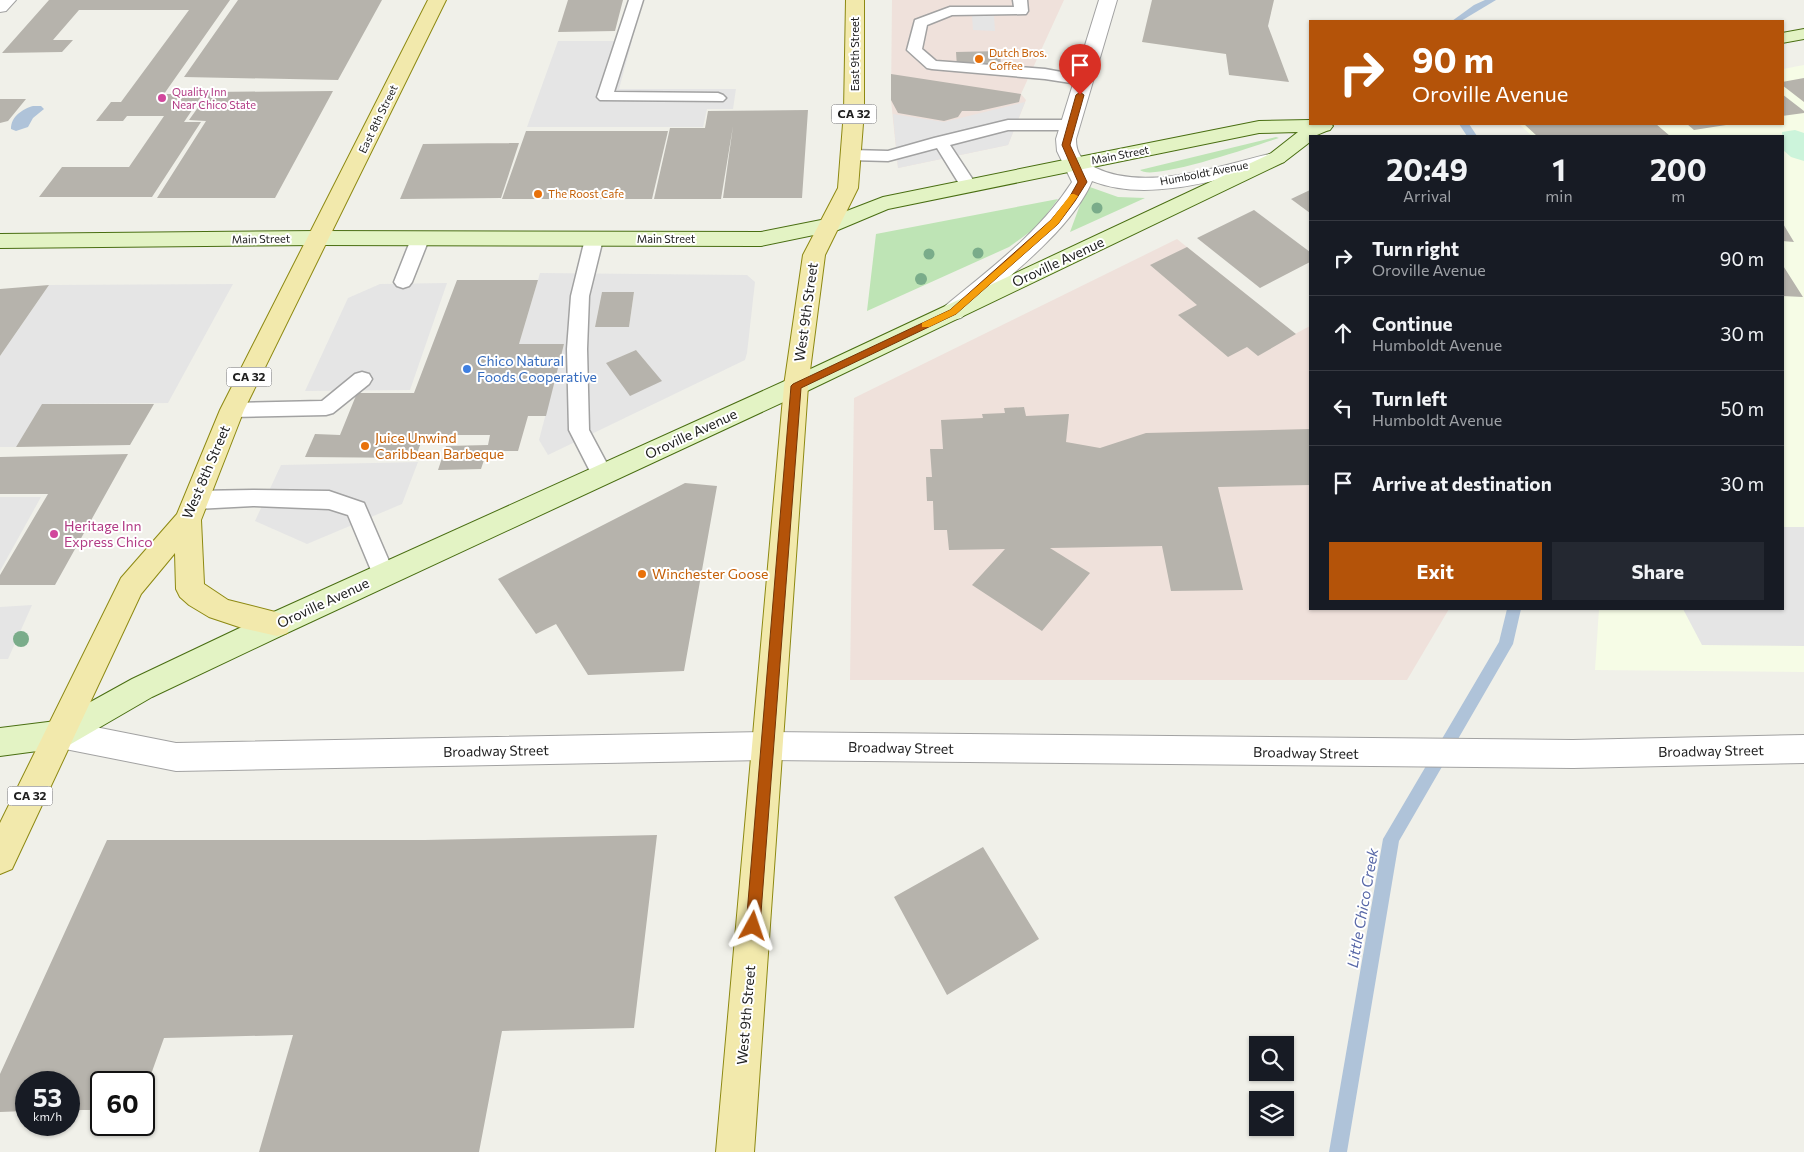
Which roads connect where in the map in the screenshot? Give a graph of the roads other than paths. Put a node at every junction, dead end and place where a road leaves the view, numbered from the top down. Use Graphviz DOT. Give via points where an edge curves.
graph roads {
  1 [pos="7,0"];
  2 [pos="437,0"];
  3 [pos="636,0"];
  4 [pos="855,0"];
  5 [pos="1108,0"];
  6 [pos="1020,2"];
  7 [pos="0,8"];
  8 [pos="1804,34"];
  9 [pos="1784,38"];
  10 [pos="1084,80"];
  11 [pos="718,98"];
  12 [pos="1070,125"];
  13 [pos="1325,125"];
  14 [pos="1311,135"];
  15 [pos="1309,136"];
  16 [pos="940,141"];
  17 [pos="851,155"];
  18 [pos="1278,158"];
  19 [pos="1074,164"];
  20 [pos="968,186"];
  21 [pos="831,225"];
  22 [pos="318,238"];
  23 [pos="420,239"];
  24 [pos="594,239"];
  25 [pos="0,241"];
  26 [pos="403,282"];
  27 [pos="953,312"];
  28 [pos="362,379"];
  29 [pos="796,386"];
  30 [pos="232,410"];
  31 [pos="602,475"];
  32 [pos="192,510"];
  33 [pos="384,575"];
  34 [pos="277,624"];
  35 [pos="60,734"];
  36 [pos="0,742"];
  37 [pos="768,746"];
  38 [pos="1804,749"];
  39 [pos="0,858"];
  40 [pos="735,1152"];
  1 -- 7 [label="street"];
  2 -- 22 [label="main road, East 8th Street / CA 32"];
  3 -- 11 [label="lane" via="606,97"];
  4 -- 17 [label="main road, East 9th Street / CA 32"];
  5 -- 10 [label="street"];
  6 -- 10 [label="lane" via="1021,11 950,11 920,23 914,50 932,65"];
  8 -- 9 [label="main road"];
  10 -- 12 [label="street"];
  12 -- 16 [label="lane" via="1008,125"];
  12 -- 19 [label="street" via="1066,145"];
  13 -- 14 [label="main road, Oroville Avenue"];
  13 -- 19 [label="main road, Main Street" via="1259,127"];
  15 -- 18 [label="main road, Oroville Avenue"];
  16 -- 17 [label="lane" via="888,156"];
  16 -- 20 [label="lane"];
  17 -- 21 [label="main road, East 9th Street / CA 32" via="848,188"];
  18 -- 19 [label="street, Humboldt Avenue" via="1174,181 1138,184 1106,180"];
  18 -- 27 [label="main road, Oroville Avenue"];
  19 -- 20 [label="main road, Main Street"];
  19 -- 27 [label="street" via="1082,182 1062,214"];
  20 -- 21 [label="main road, Main Street" via="882,204"];
  21 -- 24 [label="main road, Main Street" via="761,239"];
  21 -- 29 [label="main road, West 9th Street / CA 32" via="814,255"];
  22 -- 23 [label="main road, Main Street"];
  22 -- 25 [label="main road, Main Street"];
  22 -- 30 [label="main road, West 8th Street / CA 32"];
  23 -- 24 [label="main road, Main Street"];
  23 -- 26 [label="lane"];
  24 -- 31 [label="lane" via="580,296 577,349 579,430"];
  27 -- 29 [label="main road, Oroville Avenue"];
  28 -- 30 [label="lane" via="326,408"];
  29 -- 31 [label="main road, Oroville Avenue"];
  29 -- 37 [label="main road, West 9th Street / CA 32"];
  30 -- 32 [label="main road, West 8th Street / CA 32"];
  31 -- 33 [label="main road, Oroville Avenue"];
  32 -- 33 [label="lane" via="253,498 328,500 356,509"];
  32 -- 34 [label="main road" via="190,589 197,598 220,609"];
  32 -- 35 [label="main road, West 8th Street / CA 32" via="131,586"];
  33 -- 34 [label="main road, Oroville Avenue"];
  34 -- 35 [label="main road, Oroville Avenue" via="142,688"];
  35 -- 36 [label="main road, Broadway Street"];
  35 -- 37 [label="street, Broadway Street" via="176,757"];
  35 -- 39 [label="main road, West 8th Street / CA 32"];
  37 -- 38 [label="street, Broadway Street" via="1573,754"];
  37 -- 40 [label="main road, West 9th Street / CA 32"];
}
